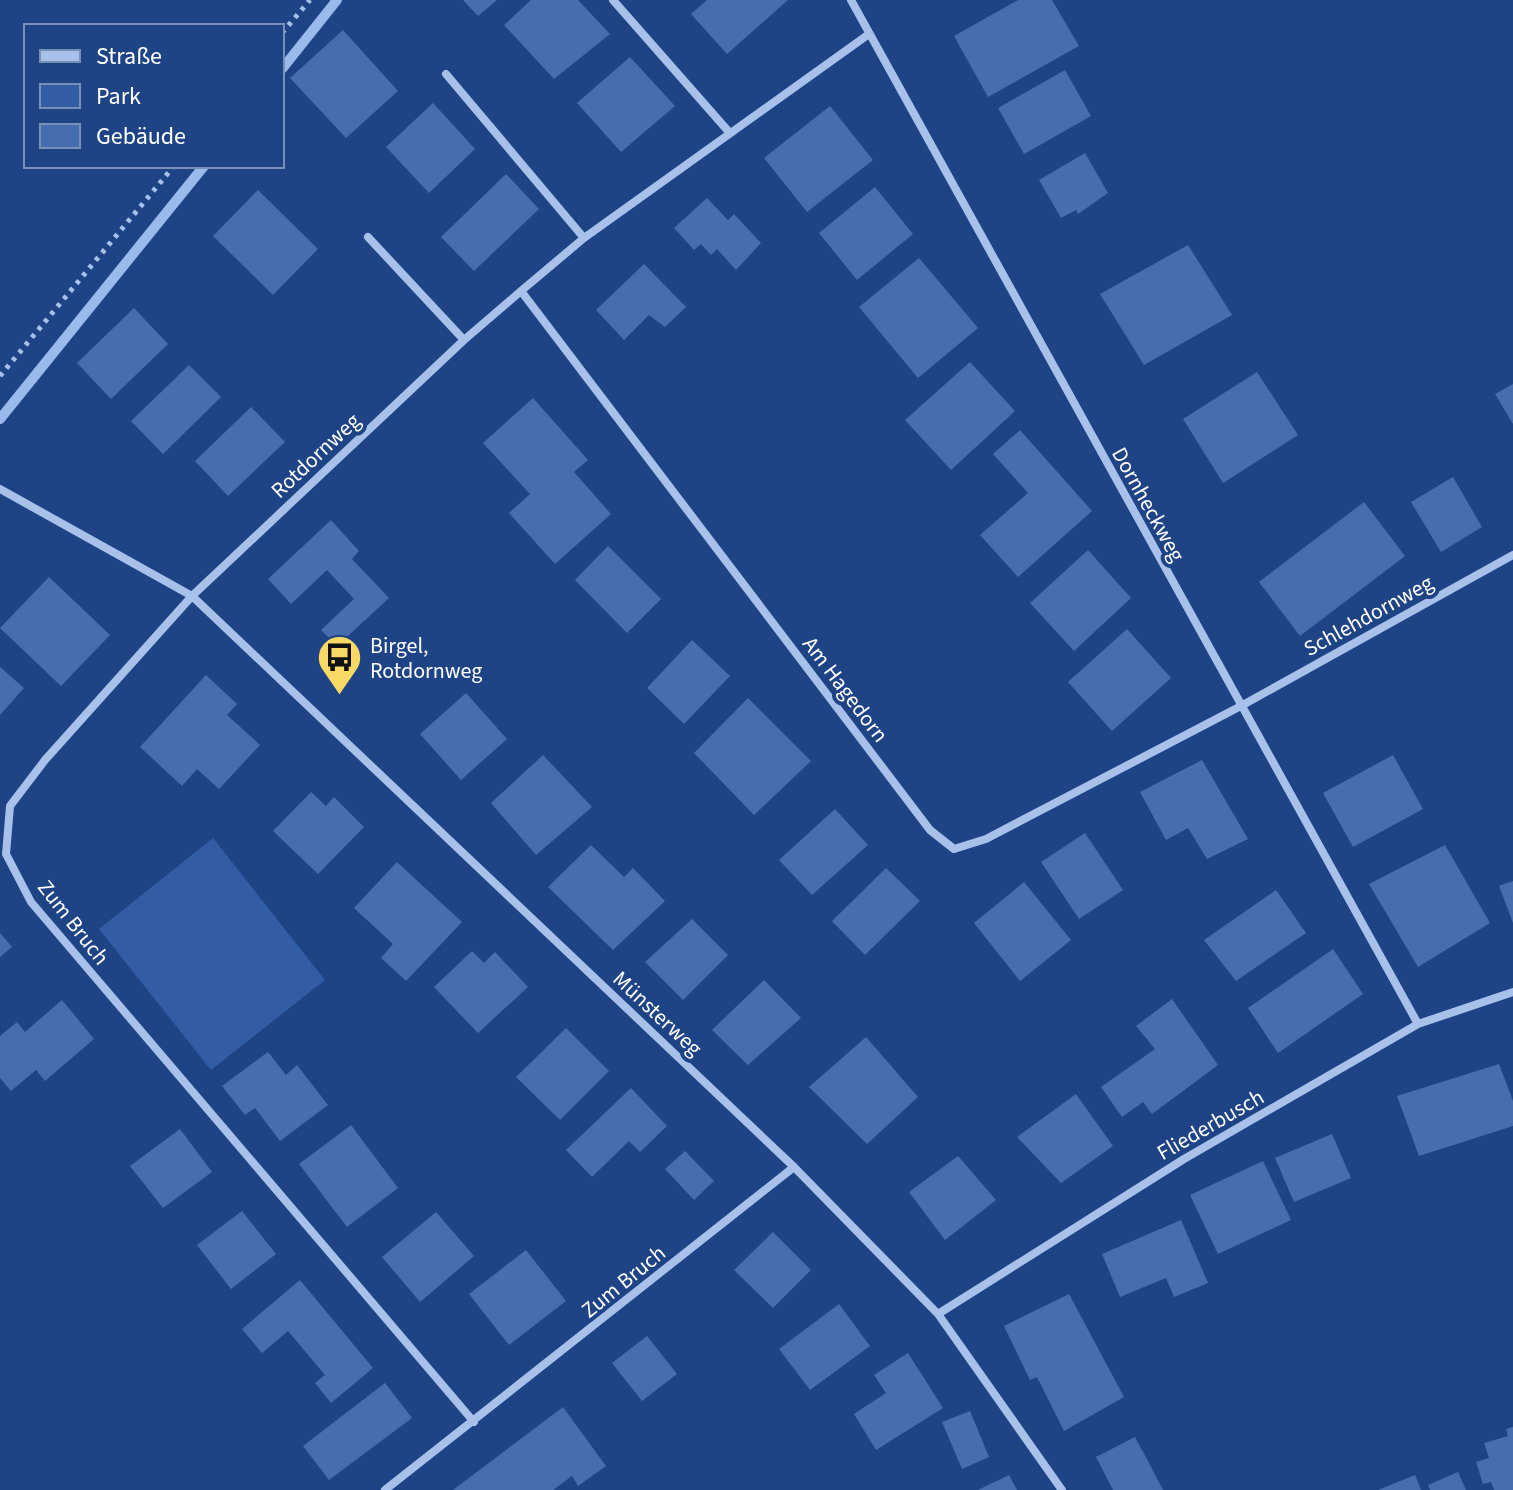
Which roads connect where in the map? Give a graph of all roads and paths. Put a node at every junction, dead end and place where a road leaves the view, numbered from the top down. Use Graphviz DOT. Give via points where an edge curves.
graph roads {
  1 [pos="310,0"];
  2 [pos="613,0"];
  3 [pos="851,0"];
  4 [pos="284,31"];
  5 [pos="869,34"];
  6 [pos="446,74"];
  7 [pos="729,132"];
  8 [pos="172,168"];
  9 [pos="368,237"];
  10 [pos="584,238"];
  11 [pos="521,291"];
  12 [pos="464,340"];
  13 [pos="0,376"];
  14 [pos="0,489"];
  15 [pos="1513,555"];
  16 [pos="192,596"];
  17 [pos="1241,706"];
  18 [pos="1513,992"];
  19 [pos="1418,1024"];
  20 [pos="794,1167"];
  21 [pos="938,1314"];
  22 [pos="474,1422"];
  23 [pos="385,1490"];
  24 [pos="1062,1490"];
  1 -- 4 [label="path"];
  2 -- 7 [label="street"];
  3 -- 5 [label="street, Dornheckweg"];
  5 -- 7 [label="street, Rotdornweg"];
  5 -- 17 [label="street, Dornheckweg"];
  6 -- 10 [label="street"];
  7 -- 10 [label="street, Rotdornweg"];
  8 -- 13 [label="path"];
  9 -- 12 [label="street"];
  10 -- 11 [label="street, Rotdornweg"];
  11 -- 12 [label="street, Rotdornweg"];
  11 -- 17 [label="street, Am Hagedorn" via="930,830 954,849 986,839"];
  12 -- 16 [label="street, Rotdornweg"];
  14 -- 16 [label="street"];
  15 -- 17 [label="street, Schlehdornweg"];
  16 -- 20 [label="street, Münsterweg"];
  16 -- 22 [label="street, Zum Bruch" via="10,806 6,854 31,902"];
  17 -- 19 [label="street, Dornheckweg"];
  18 -- 19 [label="street, Fliederbusch"];
  19 -- 21 [label="street, Fliederbusch" via="1184,1159"];
  20 -- 21 [label="street, Münsterweg"];
  20 -- 22 [label="street, Zum Bruch"];
  21 -- 24 [label="street, Münsterweg"];
  22 -- 23 [label="street, Zum Bruch"];
}
